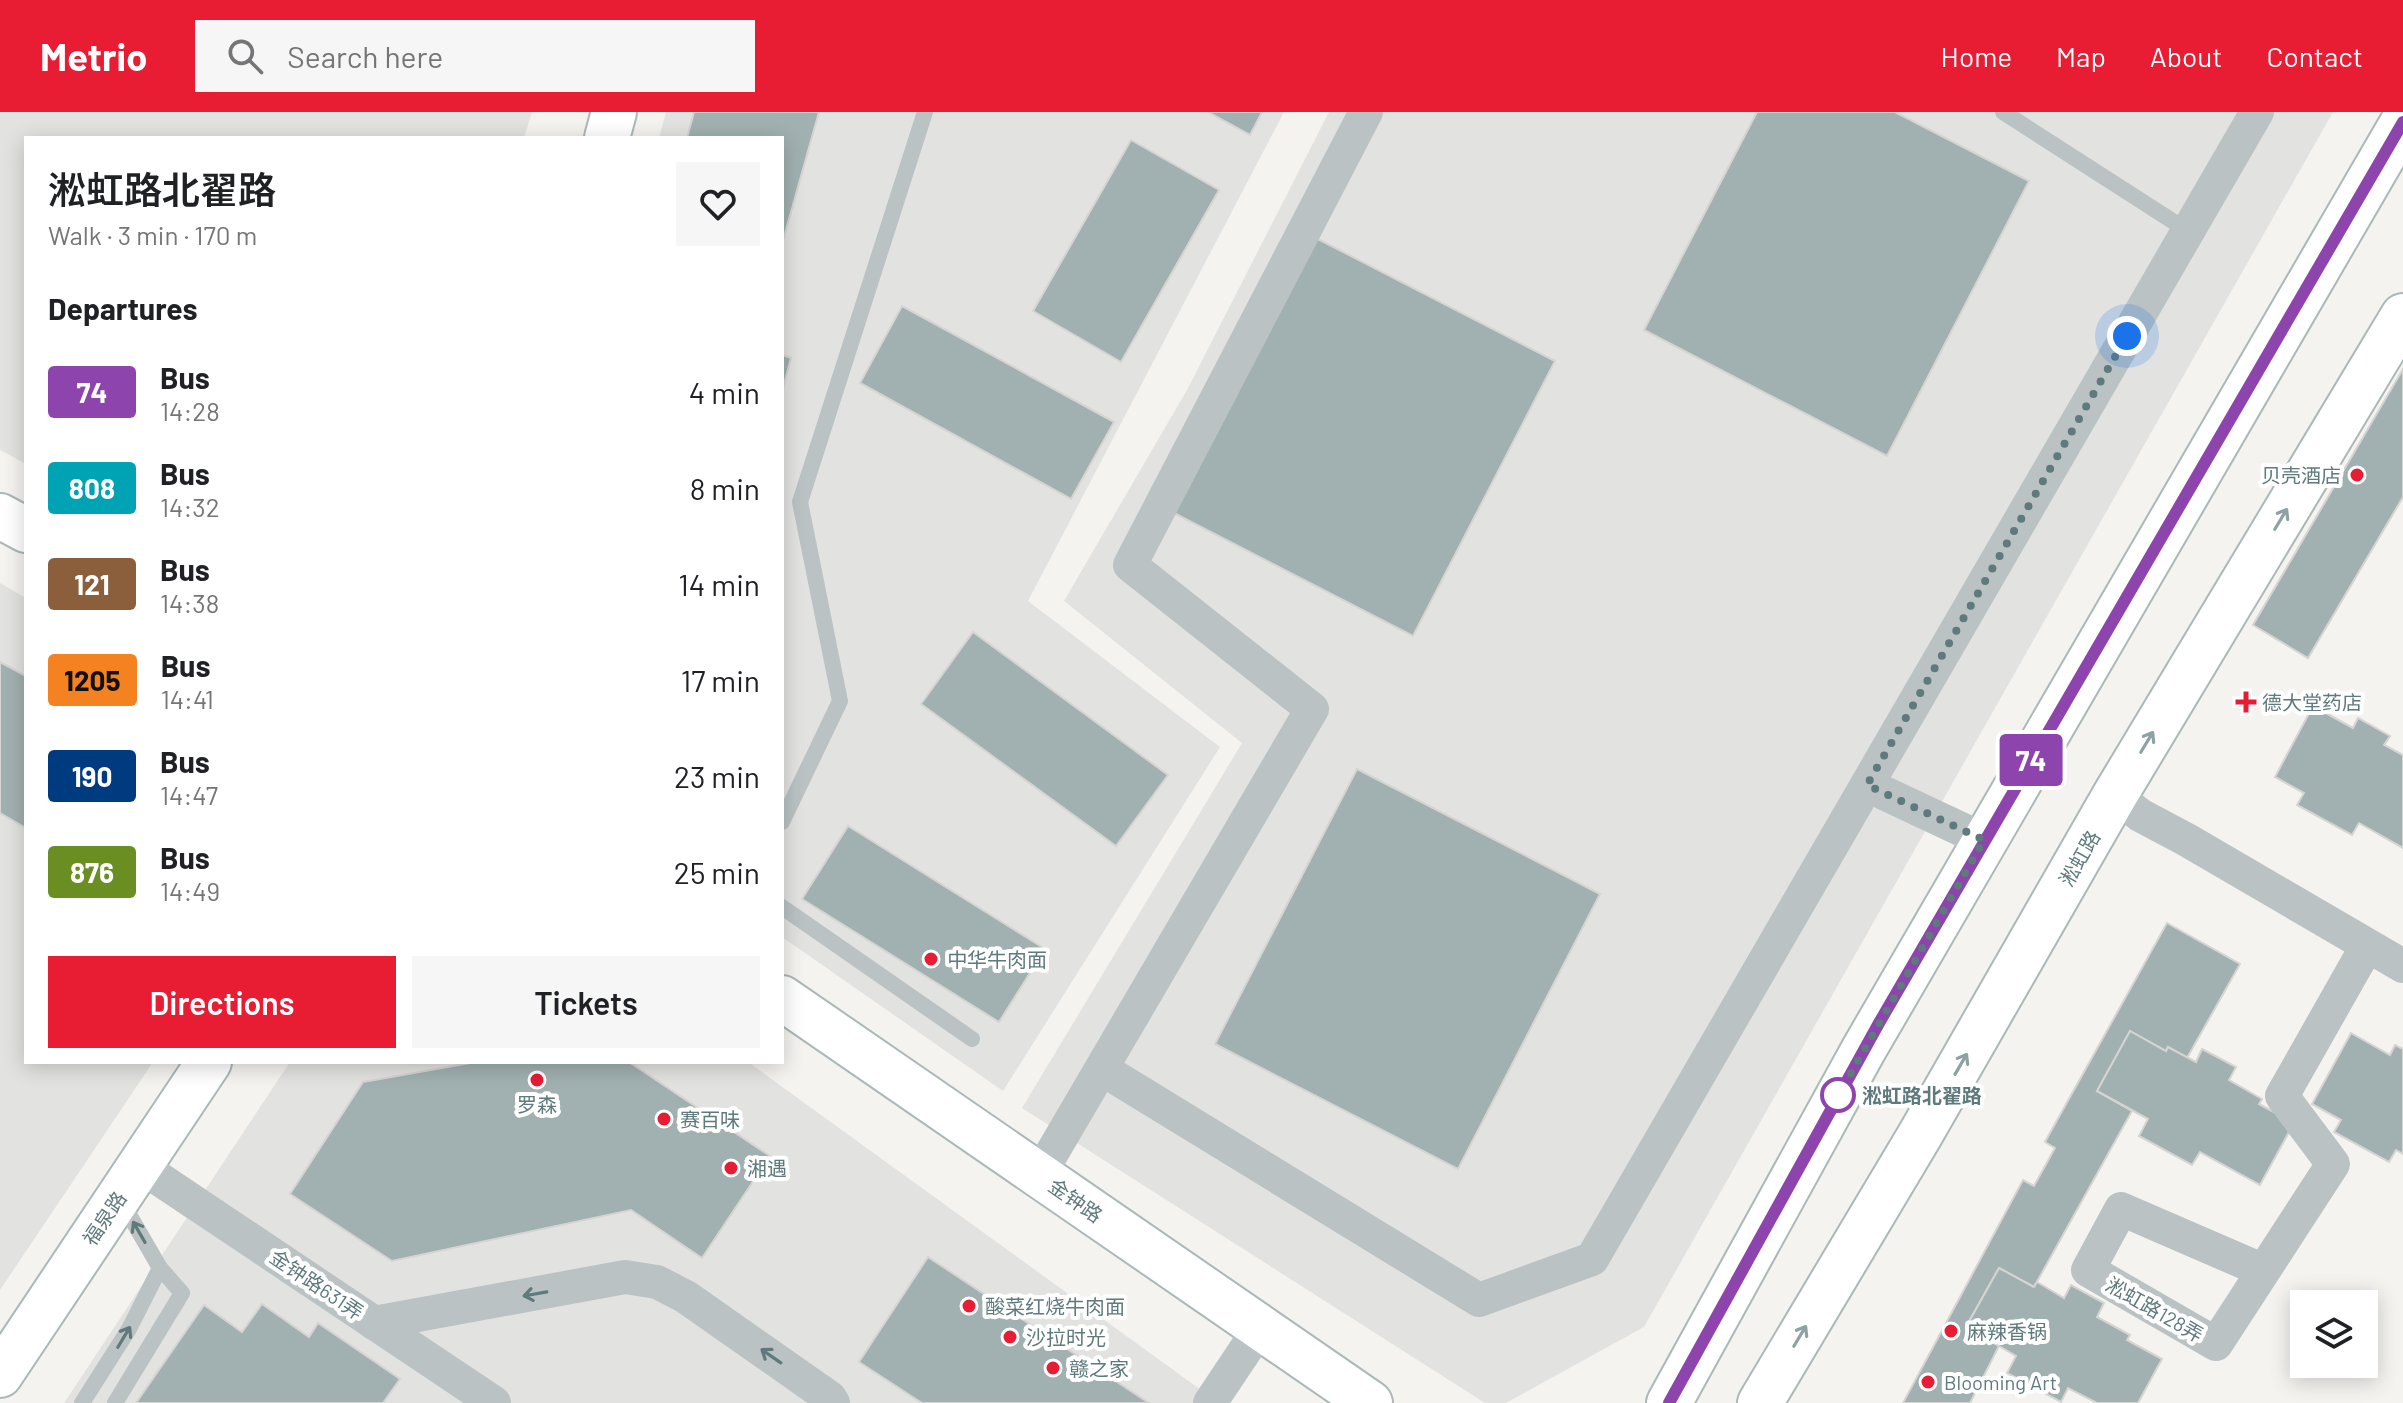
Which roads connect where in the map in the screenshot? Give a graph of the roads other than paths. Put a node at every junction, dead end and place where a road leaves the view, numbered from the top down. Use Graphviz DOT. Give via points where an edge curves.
graph roads {
  1 [pos="614,112"];
  2 [pos="925,112"];
  3 [pos="1366,112"];
  4 [pos="2003,112"];
  5 [pos="2257,112"];
  6 [pos="2403,122"];
  7 [pos="608,136"];
  8 [pos="2188,231"];
  9 [pos="2403,316"];
  10 [pos="0,516"];
  11 [pos="24,529"];
  12 [pos="1867,785"];
  13 [pos="2115,795"];
  14 [pos="784,818"];
  15 [pos="1984,840"];
  16 [pos="784,908"];
  17 [pos="2367,946"];
  18 [pos="2403,966"];
  19 [pos="784,999"];
  20 [pos="972,1039"];
  21 [pos="208,1064"];
  22 [pos="1102,1069"];
  23 [pos="1039,1175"];
  24 [pos="129,1181"];
  25 [pos="160,1268"];
  26 [pos="2262,1270"];
  27 [pos="374,1323"];
  28 [pos="1260,1328"];
  29 [pos="0,1375"];
  30 [pos="82,1403"];
  31 [pos="115,1403"];
  32 [pos="494,1403"];
  33 [pos="833,1403"];
  34 [pos="1210,1403"];
  35 [pos="1370,1403"];
  36 [pos="1669,1403"];
  37 [pos="1760,1403"];
  1 -- 7 [label="main road"];
  2 -- 14 [label="lane" via="800,502 840,701"];
  3 -- 22 [label="street" via="1130,565 1312,709"];
  4 -- 8 [label="lane"];
  5 -- 8 [label="street"];
  6 -- 15 [label="main road"];
  8 -- 12 [label="street"];
  13 -- 9 [label="main road, 淞虹路, one-way"];
  10 -- 11 [label="main road"];
  12 -- 15 [label="street"];
  12 -- 22 [label="street" via="1592,1259 1479,1300"];
  13 -- 17 [label="street" via="2140,815"];
  37 -- 13 [label="main road, 淞虹路, one-way"];
  15 -- 36 [label="main road"];
  16 -- 20 [label="lane"];
  17 -- 18 [label="street"];
  17 -- 26 [label="street, 淞虹路128弄" via="2282,1096 2333,1164"];
  19 -- 23 [label="main road, 金钟路"];
  21 -- 24 [label="main road, 福泉路"];
  22 -- 23 [label="street"];
  23 -- 28 [label="main road, 金钟路"];
  25 -- 24 [label="lane, one-way"];
  24 -- 27 [label="street, 金钟路631弄"];
  24 -- 29 [label="main road, 福泉路"];
  30 -- 25 [label="lane, one-way"];
  25 -- 31 [label="lane" via="182,1293"];
  26 -- 26 [label="street, 淞虹路128弄" via="2216,1344 2088,1270 2121,1209"];
  27 -- 32 [label="street, 金钟路631弄"];
  33 -- 27 [label="street, one-way" via="686,1297 657,1282 625,1277"];
  28 -- 34 [label="street"];
  28 -- 35 [label="main road, 金钟路"];
}
